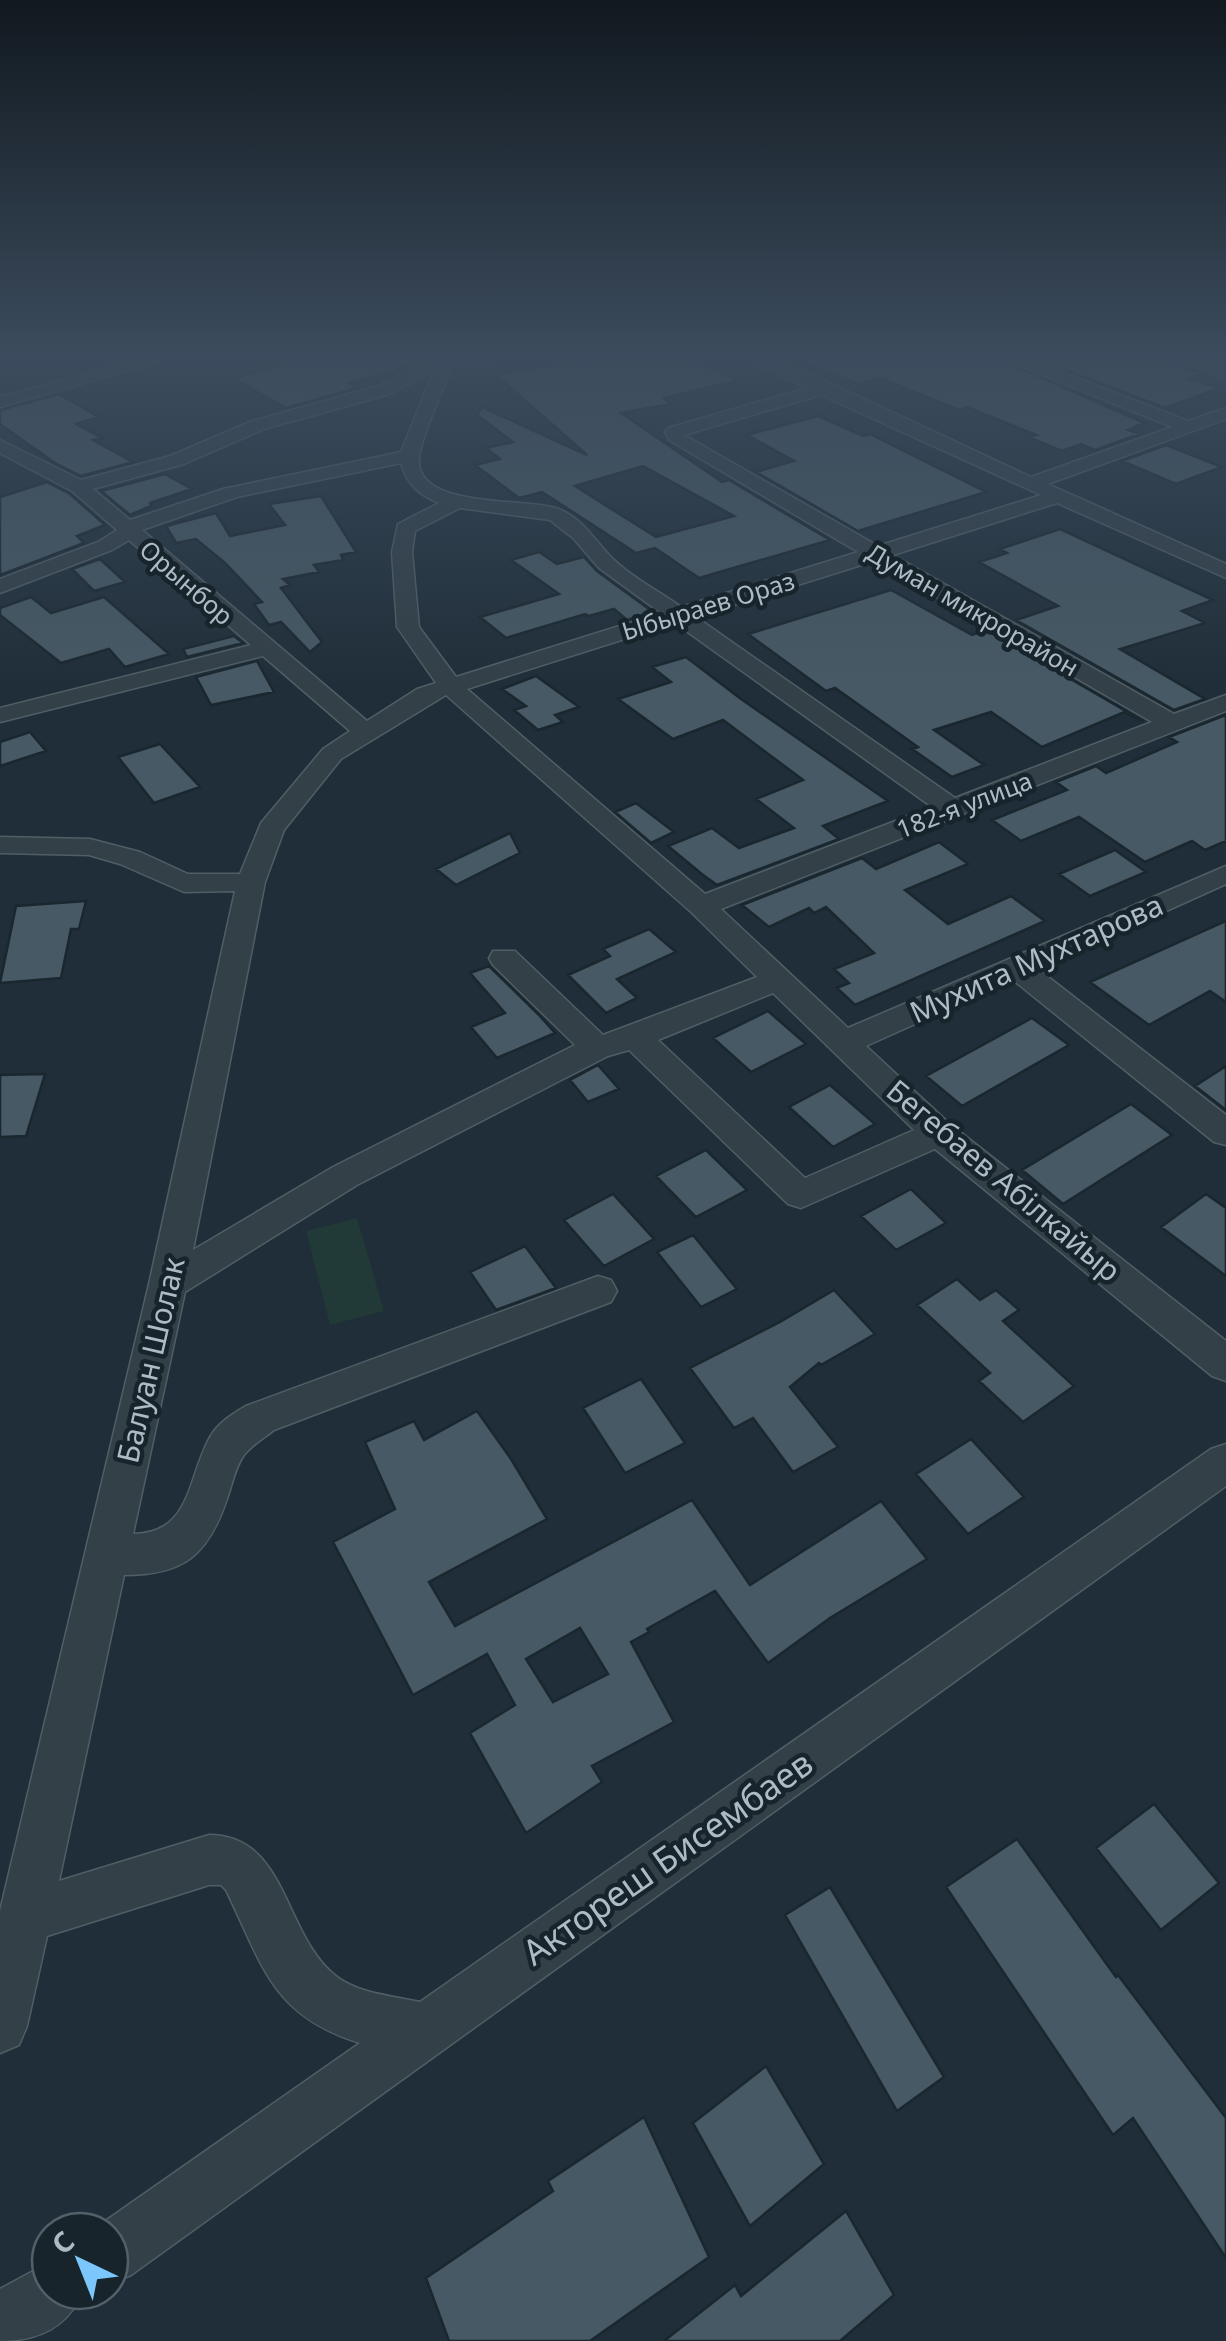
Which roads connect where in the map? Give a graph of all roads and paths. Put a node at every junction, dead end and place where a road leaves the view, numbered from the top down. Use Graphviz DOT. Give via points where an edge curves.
graph roads {
  1 [pos="41,467"];
  2 [pos="151,467"];
  3 [pos="345,467"];
  4 [pos="409,467"];
  5 [pos="726,467"];
  6 [pos="998,467"];
  7 [pos="1076,467"];
  8 [pos="1032,483"];
  9 [pos="79,487"];
  10 [pos="1059,496"];
  11 [pos="457,502"];
  12 [pos="128,530"];
  13 [pos="876,553"];
  14 [pos="1225,570"];
  15 [pos="0,587"];
  16 [pos="682,614"];
  17 [pos="264,649"];
  18 [pos="450,686"];
  19 [pos="1226,702"];
  20 [pos="0,716"];
  21 [pos="1172,723"];
  22 [pos="366,732"];
  23 [pos="953,808"];
  24 [pos="0,845"];
  25 [pos="1226,874"];
  26 [pos="251,882"];
  27 [pos="701,906"];
  28 [pos="504,958"];
  29 [pos="1016,967"];
  30 [pos="779,978"];
  31 [pos="635,1038"];
  32 [pos="846,1042"];
  33 [pos="597,1048"];
  34 [pos="938,1132"];
  35 [pos="1226,1133"];
  36 [pos="168,1284"];
  37 [pos="598,1292"];
  38 [pos="1226,1364"];
  39 [pos="1226,1462"];
  40 [pos="106,1555"];
  41 [pos="25,1917"];
  42 [pos="0,2026"];
  43 [pos="423,2030"];
  44 [pos="130,2240"];
  45 [pos="30,2306"];
  46 [pos="0,2325"];
  1 -- 9 [label="street, Орынбор"];
  2 -- 9 [label="street"];
  3 -- 12 [label="street" via="167,511"];
  4 -- 11 [label="street" via="419,484"];
  5 -- 13 [label="street, Думан микрорайон"];
  6 -- 8 [label="street"];
  7 -- 8 [label="street"];
  8 -- 10 [label="street"];
  9 -- 12 [label="street, Орынбор"];
  10 -- 13 [label="street, Ыбыраев Ораз"];
  10 -- 14 [label="street"];
  11 -- 16 [label="street" via="551,512 606,564"];
  11 -- 18 [label="street" via="405,528 402,552 408,627"];
  12 -- 15 [label="street" via="105,546"];
  12 -- 17 [label="street, Орынбор"];
  13 -- 16 [label="street, Ыбыраев Ораз"];
  13 -- 21 [label="street, Думан микрорайон"];
  16 -- 18 [label="street, Ыбыраев Ораз"];
  16 -- 23 [label="street"];
  17 -- 20 [label="street"];
  17 -- 22 [label="street, Орынбор"];
  18 -- 22 [label="street, Ыбыраев Ораз"];
  18 -- 27 [label="street"];
  19 -- 21 [label="street, 182-я улица"];
  21 -- 23 [label="street, 182-я улица"];
  22 -- 26 [label="street, Балуан Шолак" via="332,754 271,829"];
  23 -- 27 [label="street, 182-я улица"];
  24 -- 26 [label="street" via="90,847 184,883"];
  25 -- 29 [label="street, Мухита Мухтарова"];
  26 -- 36 [label="street, Балуан Шолак"];
  27 -- 30 [label="street, Бегебаев Абілкайыр"];
  28 -- 33 [label="street"];
  29 -- 32 [label="street, Мухита Мухтарова"];
  29 -- 35 [label="street"];
  30 -- 31 [label="street"];
  30 -- 32 [label="street, Бегебаев Абілкайыр"];
  31 -- 33 [label="street"];
  31 -- 34 [label="street" via="801,1195"];
  32 -- 34 [label="street, Бегебаев Абілкайыр"];
  33 -- 36 [label="street" via="346,1176"];
  34 -- 38 [label="street, Бегебаев Абілкайыр"];
  36 -- 40 [label="street, Балуан Шолак"];
  37 -- 40 [label="street" via="260,1418 224,1451 198,1522 182,1540 163,1552"];
  39 -- 43 [label="street, Актореш Бисембаев"];
  40 -- 41 [label="street, Балуан Шолак"];
  41 -- 42 [label="street, Балуан Шолак"];
  41 -- 43 [label="street" via="209,1860 230,1860 244,1872 302,1980 319,1998"];
  43 -- 44 [label="street, Актореш Бисембаев"];
  45 -- 46 [label="street"];
}
